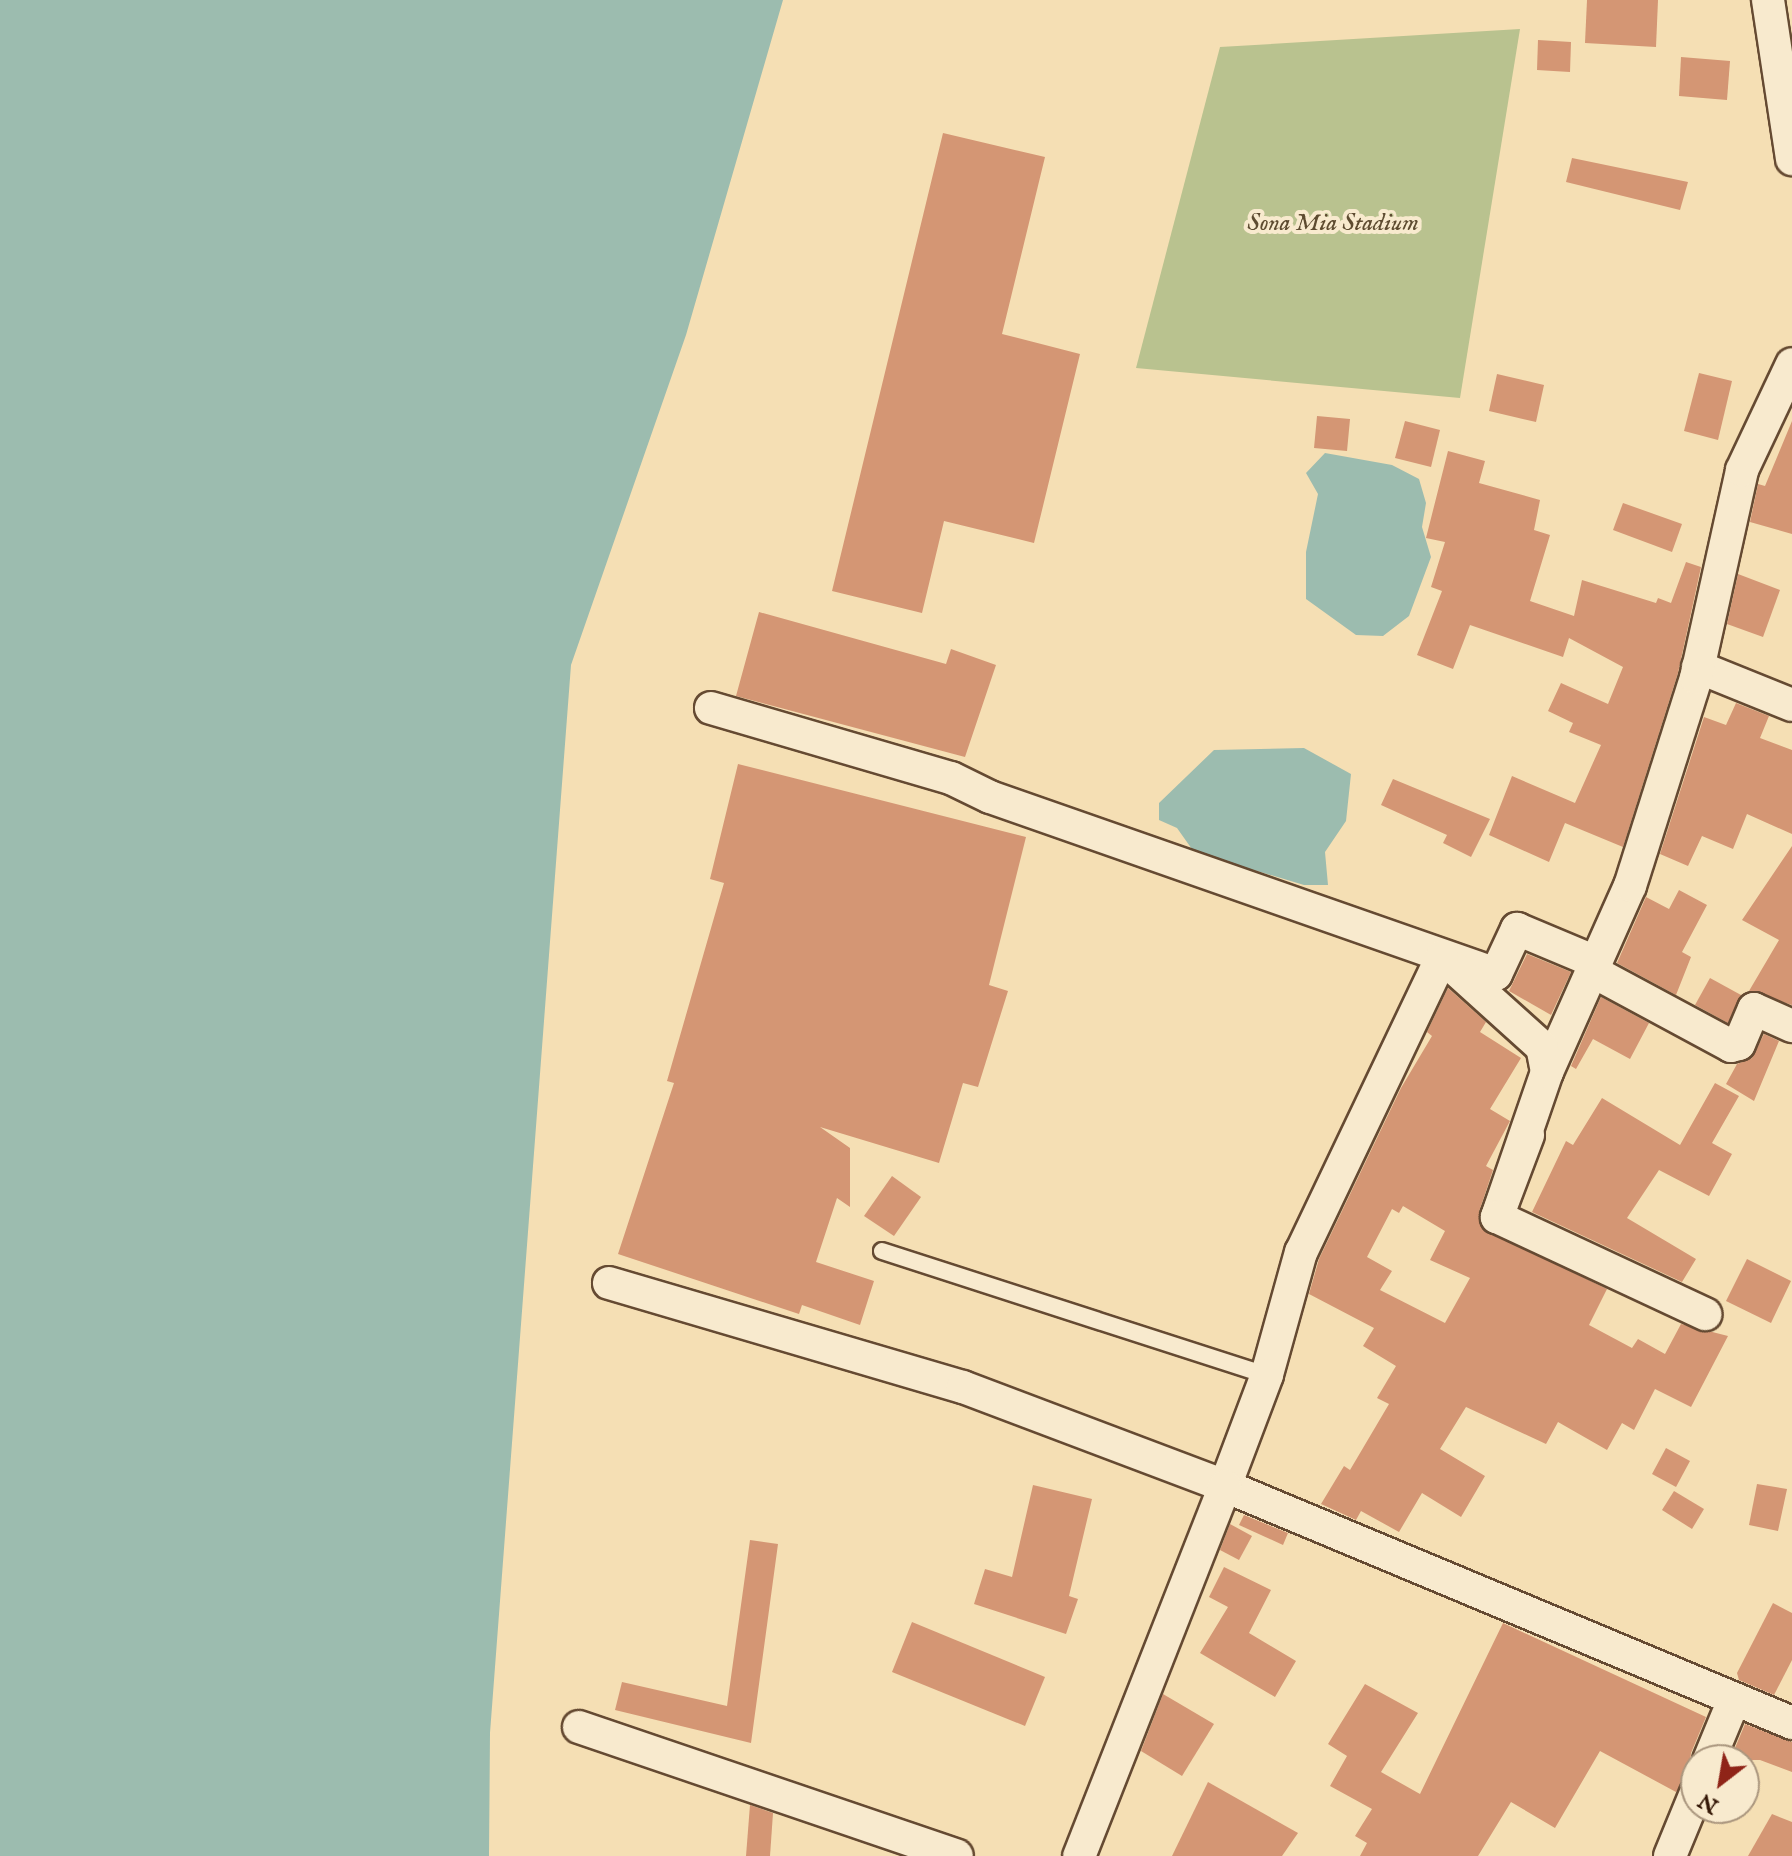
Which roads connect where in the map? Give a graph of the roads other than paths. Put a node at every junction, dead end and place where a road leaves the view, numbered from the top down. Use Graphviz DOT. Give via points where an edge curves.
graph roads {
  1 [pos="1769,0"];
  2 [pos="1792,5"];
  3 [pos="1792,159"];
  4 [pos="1792,364"];
  5 [pos="1698,667"];
  6 [pos="1792,705"];
  7 [pos="711,708"];
  8 [pos="1442,957"];
  9 [pos="1594,967"];
  10 [pos="1792,1026"];
  11 [pos="1547,1072"];
  12 [pos="882,1251"];
  13 [pos="609,1283"];
  14 [pos="1705,1314"];
  15 [pos="1267,1375"];
  16 [pos="1225,1486"];
  17 [pos="1733,1702"];
  18 [pos="1792,1723"];
  19 [pos="579,1727"];
  20 [pos="1716,1744"];
  21 [pos="1683,1824"];
  22 [pos="957,1856"];
  23 [pos="1079,1856"];
  24 [pos="1670,1856"];
  1 -- 2 [label="street"];
  1 -- 3 [label="street"];
  4 -- 5 [label="street" via="1742,470"];
  5 -- 6 [label="street"];
  5 -- 9 [label="street" via="1630,886"];
  7 -- 8 [label="street" via="951,778 990,797"];
  8 -- 9 [label="street" via="1496,974 1517,929"];
  8 -- 11 [label="street" via="1542,1047"];
  8 -- 15 [label="street" via="1301,1252"];
  9 -- 10 [label="street" via="1731,1046 1739,1044 1757,1008"];
  9 -- 11 [label="street"];
  11 -- 14 [label="street" via="1497,1217"];
  12 -- 15 [label="lane"];
  13 -- 16 [label="street" via="963,1387"];
  15 -- 16 [label="street"];
  16 -- 17 [label="street"];
  16 -- 23 [label="street"];
  17 -- 18 [label="street"];
  17 -- 20 [label="street"];
  19 -- 22 [label="street"];
  21 -- 24 [label="street"];
}
